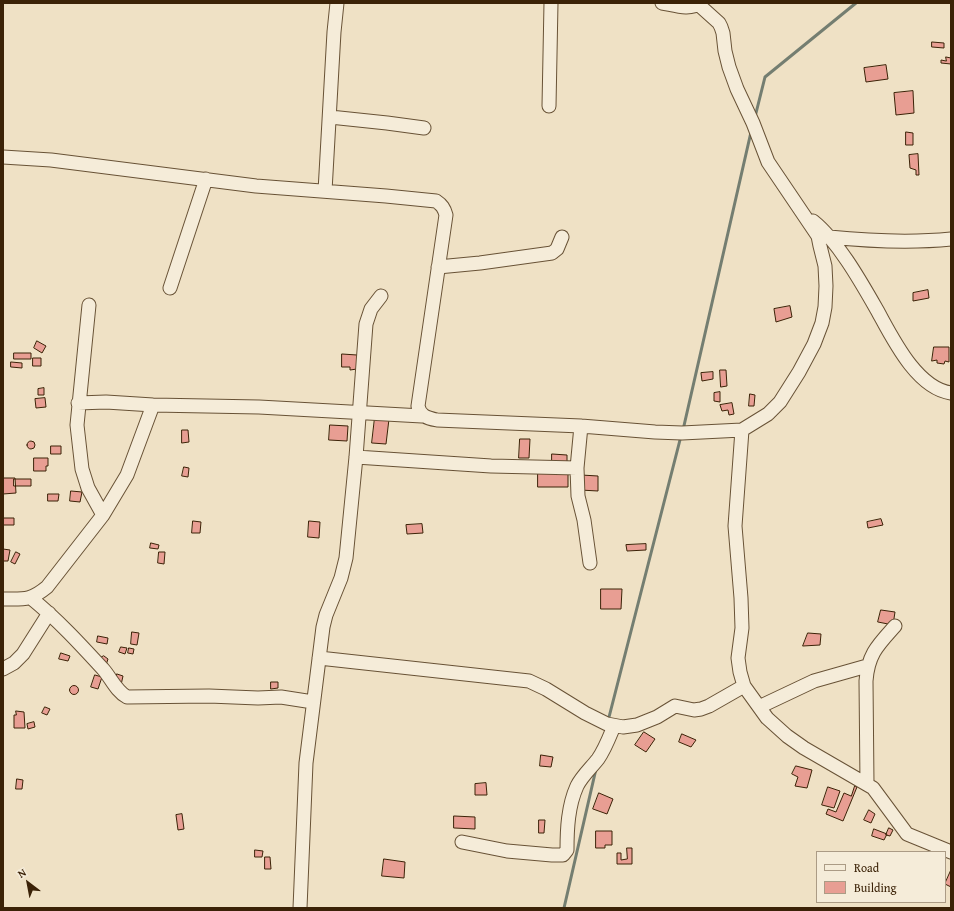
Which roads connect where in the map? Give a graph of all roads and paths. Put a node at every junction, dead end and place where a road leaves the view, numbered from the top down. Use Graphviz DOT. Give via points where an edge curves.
graph roads {
  1 [pos="337,3"];
  2 [pos="550,3"];
  3 [pos="662,3"];
  4 [pos="700,4"];
  5 [pos="548,106"];
  6 [pos="330,117"];
  7 [pos="424,128"];
  8 [pos="3,157"];
  9 [pos="206,179"];
  10 [pos="325,191"];
  11 [pos="801,212"];
  12 [pos="562,237"];
  13 [pos="829,237"];
  14 [pos="951,239"];
  15 [pos="438,267"];
  16 [pos="170,288"];
  17 [pos="381,296"];
  18 [pos="89,305"];
  19 [pos="951,394"];
  20 [pos="78,403"];
  21 [pos="153,405"];
  22 [pos="359,413"];
  23 [pos="422,416"];
  24 [pos="581,426"];
  25 [pos="742,430"];
  26 [pos="356,457"];
  27 [pos="577,468"];
  28 [pos="103,515"];
  29 [pos="590,563"];
  30 [pos="31,598"];
  31 [pos="3,599"];
  32 [pos="49,613"];
  33 [pos="895,626"];
  34 [pos="319,658"];
  35 [pos="868,666"];
  36 [pos="3,669"];
  37 [pos="744,686"];
  38 [pos="313,702"];
  39 [pos="759,707"];
  40 [pos="614,726"];
  41 [pos="867,784"];
  42 [pos="462,842"];
  43 [pos="951,852"];
  44 [pos="300,908"];
  1 -- 6 [label="street"];
  2 -- 5 [label="street"];
  3 -- 4 [label="street" via="688,7"];
  4 -- 11 [label="street" via="721,27 729,67 768,162"];
  6 -- 7 [label="street"];
  6 -- 10 [label="street"];
  8 -- 9 [label="street" via="50,160"];
  9 -- 10 [label="street"];
  9 -- 16 [label="street"];
  10 -- 15 [label="street" via="436,201 446,215"];
  11 -- 13 [label="street"];
  11 -- 25 [label="street" via="818,236 825,266 825,306 822,323 800,372 780,402 768,414"];
  12 -- 15 [label="street" via="557,249 552,253"];
  13 -- 14 [label="street" via="930,241"];
  13 -- 19 [label="street" via="914,369 929,384"];
  15 -- 23 [label="street" via="418,406"];
  17 -- 22 [label="street" via="371,309 366,324"];
  18 -- 20 [label="street"];
  20 -- 21 [label="street"];
  20 -- 28 [label="street" via="77,425 82,469 88,488"];
  21 -- 22 [label="street" via="259,407"];
  21 -- 28 [label="street" via="127,474"];
  22 -- 23 [label="street"];
  22 -- 26 [label="street"];
  23 -- 24 [label="street" via="437,420"];
  24 -- 25 [label="street" via="676,432"];
  24 -- 27 [label="street"];
  25 -- 37 [label="street" via="735,526 742,598 738,658"];
  26 -- 27 [label="street" via="491,466"];
  26 -- 34 [label="street" via="346,558 326,615"];
  27 -- 29 [label="street" via="578,496"];
  28 -- 30 [label="street" via="47,587"];
  30 -- 31 [label="street"];
  30 -- 32 [label="street"];
  32 -- 36 [label="street" via="23,654"];
  32 -- 38 [label="street" via="79,642 127,697 281,697"];
  33 -- 35 [label="street" via="878,644"];
  34 -- 38 [label="street"];
  34 -- 40 [label="street" via="529,681 585,713"];
  35 -- 39 [label="street" via="814,681"];
  35 -- 41 [label="street"];
  37 -- 39 [label="street"];
  37 -- 40 [label="street" via="701,709 675,706 637,725"];
  38 -- 44 [label="street" via="306,763"];
  39 -- 41 [label="street" via="787,736"];
  40 -- 42 [label="street" via="608,742 574,794 566,853 552,855 507,851"];
  41 -- 43 [label="street" via="879,795 907,834"];
}
